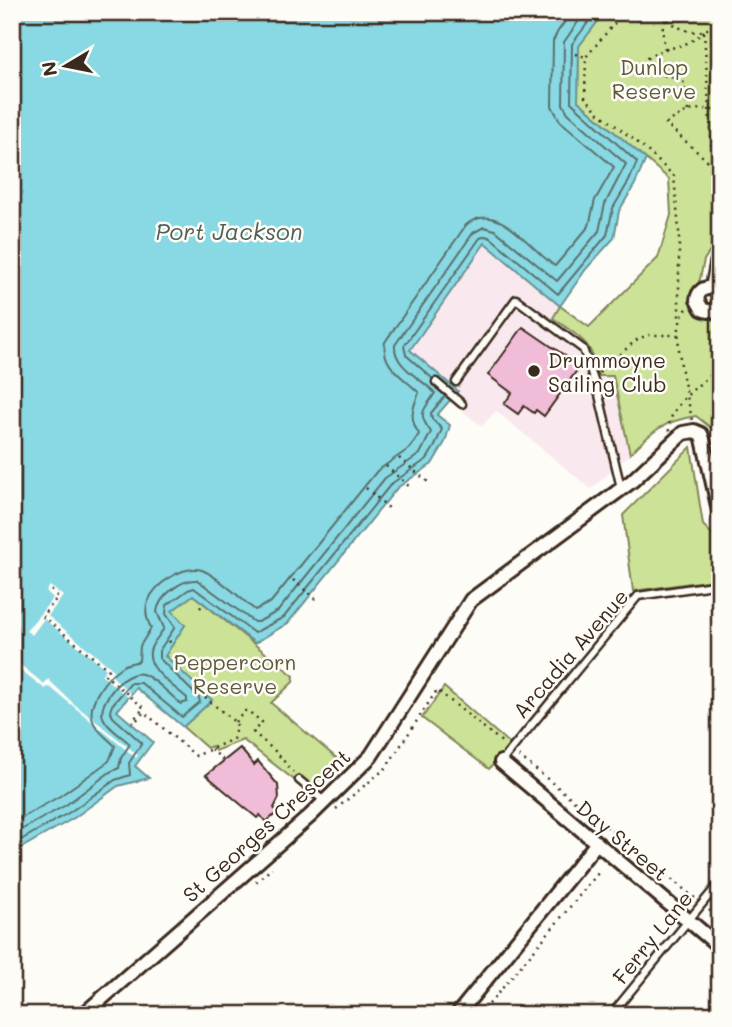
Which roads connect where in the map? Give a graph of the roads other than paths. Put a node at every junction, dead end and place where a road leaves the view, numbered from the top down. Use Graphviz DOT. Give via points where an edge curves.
graph roads {
  1 [pos="720,254"];
  2 [pos="709,288"];
  3 [pos="719,303"];
  4 [pos="436,382"];
  5 [pos="456,382"];
  6 [pos="462,404"];
  7 [pos="621,490"];
  8 [pos="720,515"];
  9 [pos="720,584"];
  10 [pos="501,762"];
  11 [pos="299,780"];
  12 [pos="325,802"];
  13 [pos="596,844"];
  14 [pos="720,882"];
  15 [pos="689,920"];
  16 [pos="720,947"];
  17 [pos="83,1015"];
  18 [pos="457,1015"];
  19 [pos="611,1015"];
  1 -- 2 [label="lane" via="714,261"];
  2 -- 3 [label="street" via="716,290"];
  2 -- 3 [label="street" via="699,293 698,304 708,311"];
  4 -- 6 [label="lane"];
  5 -- 7 [label="lane" via="516,299 583,349"];
  7 -- 8 [label="street, St Georges Crescent" via="683,433 698,433"];
  7 -- 12 [label="street, St Georges Crescent" via="471,600 371,756"];
  9 -- 10 [label="lane, Arcadia Avenue" via="638,596"];
  10 -- 13 [label="street, Day Street"];
  11 -- 12 [label="lane"];
  12 -- 17 [label="street, St Georges Crescent"];
  13 -- 15 [label="street, Day Street"];
  13 -- 18 [label="street"];
  14 -- 15 [label="lane, Ferry Lane"];
  15 -- 16 [label="street, Day Street"];
  15 -- 19 [label="lane, Ferry Lane"];
}
